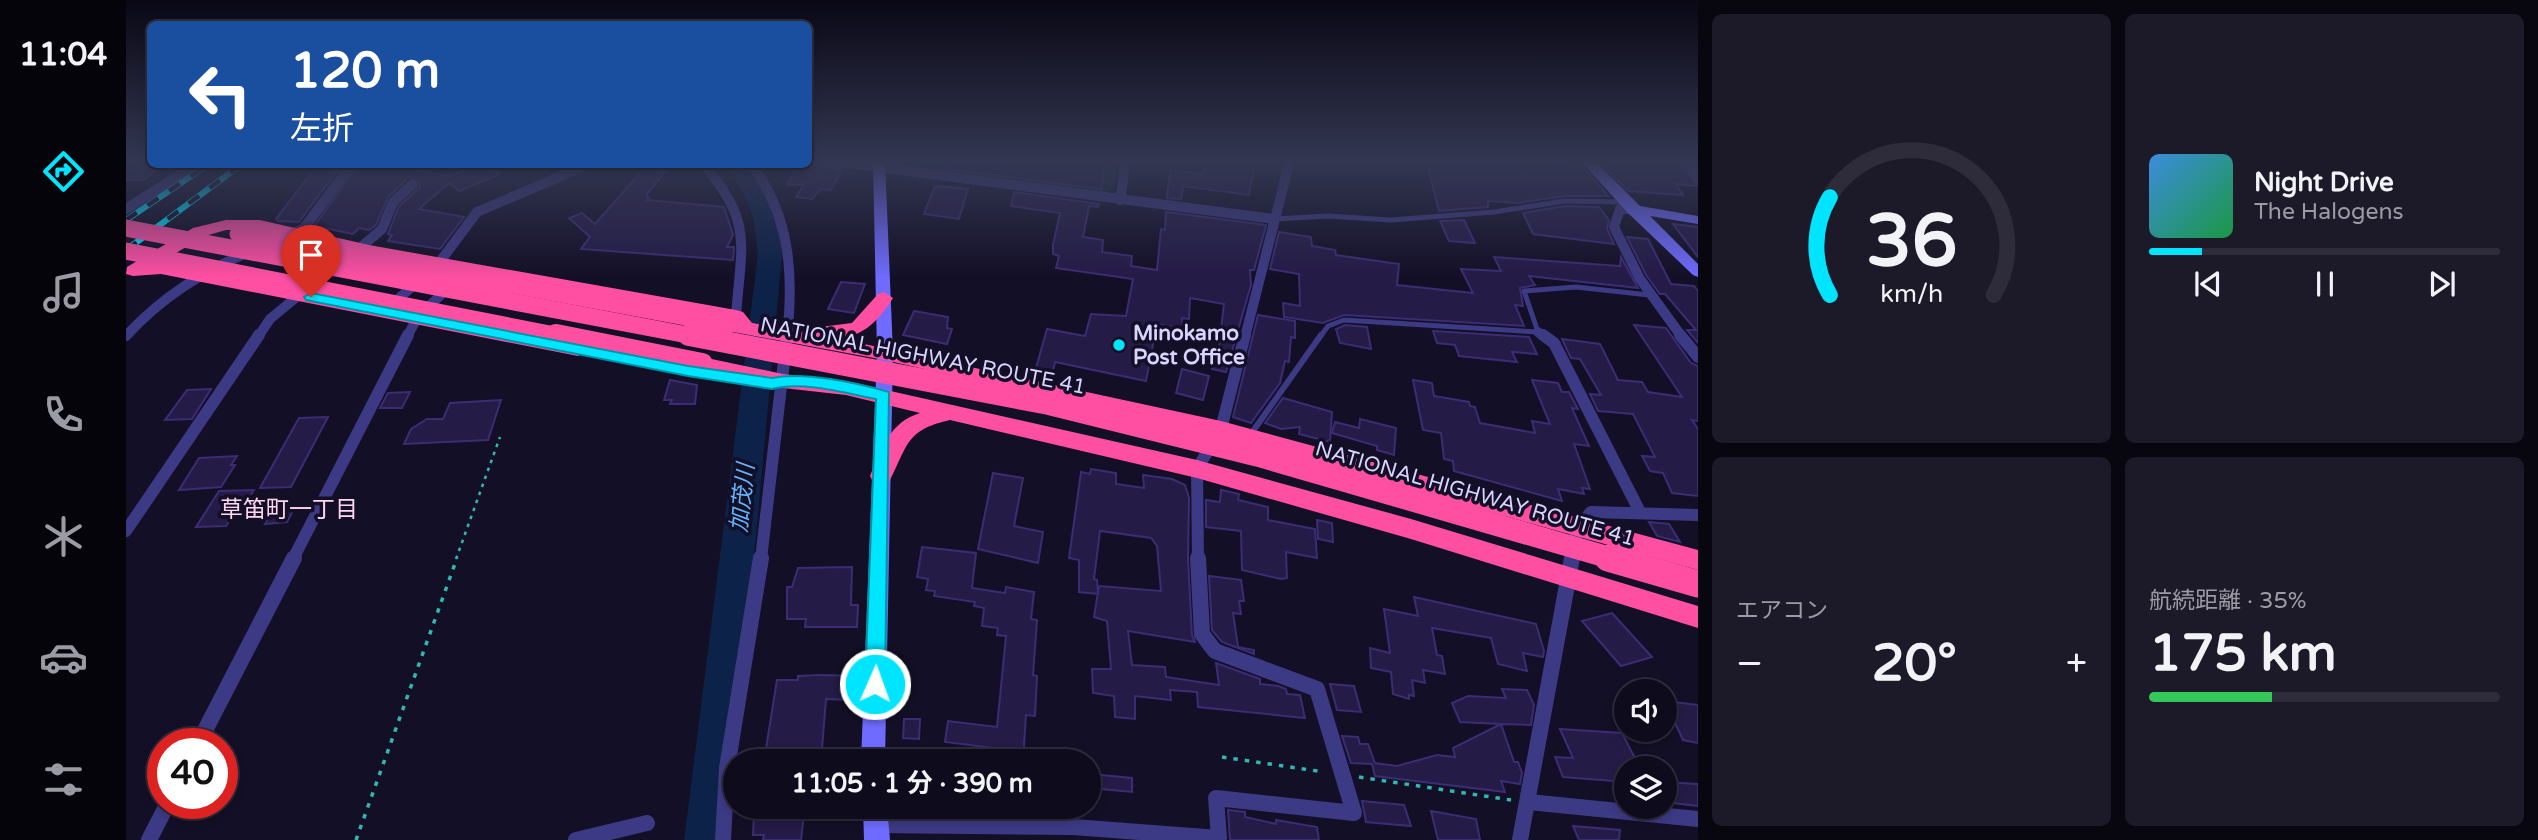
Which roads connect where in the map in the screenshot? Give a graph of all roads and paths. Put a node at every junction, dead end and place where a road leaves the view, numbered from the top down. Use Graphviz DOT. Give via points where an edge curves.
graph roads {
  1 [pos="149,199"];
  2 [pos="326,199"];
  3 [pos="396,199"];
  4 [pos="507,199"];
  5 [pos="731,199"];
  6 [pos="774,199"];
  7 [pos="880,199"];
  8 [pos="1115,199"];
  9 [pos="1279,199"];
  10 [pos="1623,199"];
  11 [pos="1120,200"];
  12 [pos="1628,205"];
  13 [pos="127,215"];
  14 [pos="1274,219"];
  15 [pos="1698,219"];
  16 [pos="296,233"];
  17 [pos="364,249"];
  18 [pos="126,251"];
  19 [pos="439,263"];
  20 [pos="468,268"];
  21 [pos="1698,272"];
  22 [pos="194,275"];
  23 [pos="1649,295"];
  24 [pos="305,296"];
  25 [pos="884,298"];
  26 [pos="384,312"];
  27 [pos="417,318"];
  28 [pos="755,328"];
  29 [pos="1538,332"];
  30 [pos="126,336"];
  31 [pos="884,353"];
  32 [pos="1698,357"];
  33 [pos="736,374"];
  34 [pos="777,380"];
  35 [pos="883,396"];
  36 [pos="952,412"];
  37 [pos="1222,429"];
  38 [pos="1250,436"];
  39 [pos="500,437"];
  40 [pos="1095,446"];
  41 [pos="1197,470"];
  42 [pos="881,476"];
  43 [pos="1612,512"];
  44 [pos="1640,512"];
  45 [pos="1698,515"];
  46 [pos="1578,527"];
  47 [pos="126,531"];
  48 [pos="1618,538"];
  49 [pos="1698,560"];
  50 [pos="1698,576"];
  51 [pos="1570,581"];
  52 [pos="1698,584"];
  53 [pos="1698,617"];
  54 [pos="206,728"];
  55 [pos="873,749"];
  56 [pos="1222,757"];
  57 [pos="1329,773"];
  58 [pos="1355,777"];
  59 [pos="1528,802"];
  60 [pos="160,819"];
  61 [pos="1698,819"];
  62 [pos="647,823"];
  63 [pos="876,824"];
  64 [pos="1219,839"];
  65 [pos="149,840"];
  66 [pos="356,840"];
  67 [pos="576,840"];
  68 [pos="723,840"];
  69 [pos="1520,840"];
  1 -- 13 [label="street"];
  2 -- 16 [label="street"];
  3 -- 17 [label="street" via="382,229"];
  4 -- 19 [label="street" via="477,212"];
  5 -- 28 [label="street" via="742,226"];
  6 -- 28 [label="street" via="783,221 791,304"];
  7 -- 25 [label="street"];
  8 -- 11 [label="street"];
  9 -- 14 [label="street"];
  10 -- 12 [label="street"];
  11 -- 14 [label="street"];
  12 -- 14 [label="lane" via="1565,201 1391,220"];
  12 -- 15 [label="street"];
  12 -- 21 [label="street"];
  12 -- 23 [label="street" via="1620,209 1614,227"];
  13 -- 28 [label="highway, bridge"];
  13 -- 50 [label="highway, NATIONAL HIGHWAY ROUTE 41, bridge" via="1109,411 1326,467"];
  13 -- 52 [label="highway, NATIONAL HIGHWAY ROUTE 41, bridge" via="1061,407 1259,456"];
  14 -- 37 [label="street"];
  16 -- 17 [label="highway"];
  16 -- 22 [label="street"];
  16 -- 22 [label="highway" via="260,225 226,225 199,232 134,271 149,268"];
  17 -- 19 [label="highway"];
  17 -- 24 [label="street"];
  18 -- 33 [label="highway, bridge"];
  19 -- 20 [label="highway"];
  19 -- 26 [label="street"];
  20 -- 27 [label="street"];
  20 -- 28 [label="highway"];
  22 -- 24 [label="highway"];
  22 -- 30 [label="street" via="158,301"];
  23 -- 29 [label="lane" via="1576,287 1524,291"];
  23 -- 32 [label="street"];
  24 -- 26 [label="highway"];
  24 -- 47 [label="street" via="270,319"];
  25 -- 28 [label="highway" via="869,322 852,330"];
  25 -- 31 [label="street"];
  26 -- 27 [label="highway"];
  27 -- 33 [label="highway"];
  27 -- 54 [label="street"];
  28 -- 31 [label="highway"];
  28 -- 34 [label="street"];
  28 -- 35 [label="highway" via="871,373"];
  29 -- 38 [label="lane" via="1344,320 1328,326"];
  29 -- 44 [label="street" via="1554,343"];
  31 -- 35 [label="street"];
  31 -- 37 [label="highway"];
  31 -- 40 [label="highway" via="916,384 954,393"];
  33 -- 34 [label="highway"];
  34 -- 35 [label="highway"];
  34 -- 68 [label="street" via="760,568 727,768"];
  35 -- 36 [label="highway"];
  35 -- 42 [label="street"];
  36 -- 40 [label="highway"];
  36 -- 42 [label="highway" via="913,424 897,435"];
  37 -- 38 [label="highway"];
  37 -- 41 [label="street"];
  38 -- 46 [label="highway"];
  39 -- 66 [label="path"];
  40 -- 41 [label="highway"];
  41 -- 51 [label="highway" via="1411,529"];
  41 -- 64 [label="street" via="1202,634 1215,651 1317,689 1354,813 1216,797"];
  42 -- 55 [label="street"];
  43 -- 44 [label="street"];
  43 -- 46 [label="street" via="1591,512"];
  43 -- 48 [label="street"];
  44 -- 45 [label="street"];
  46 -- 48 [label="highway"];
  46 -- 51 [label="street"];
  48 -- 49 [label="highway"];
  51 -- 53 [label="highway"];
  51 -- 59 [label="street"];
  56 -- 57 [label="path"];
  58 -- 59 [label="path"];
  59 -- 61 [label="street"];
  59 -- 69 [label="street"];
  60 -- 65 [label="street"];
  62 -- 67 [label="street"];
  63 -- 64 [label="street" via="1073,827"];
}
